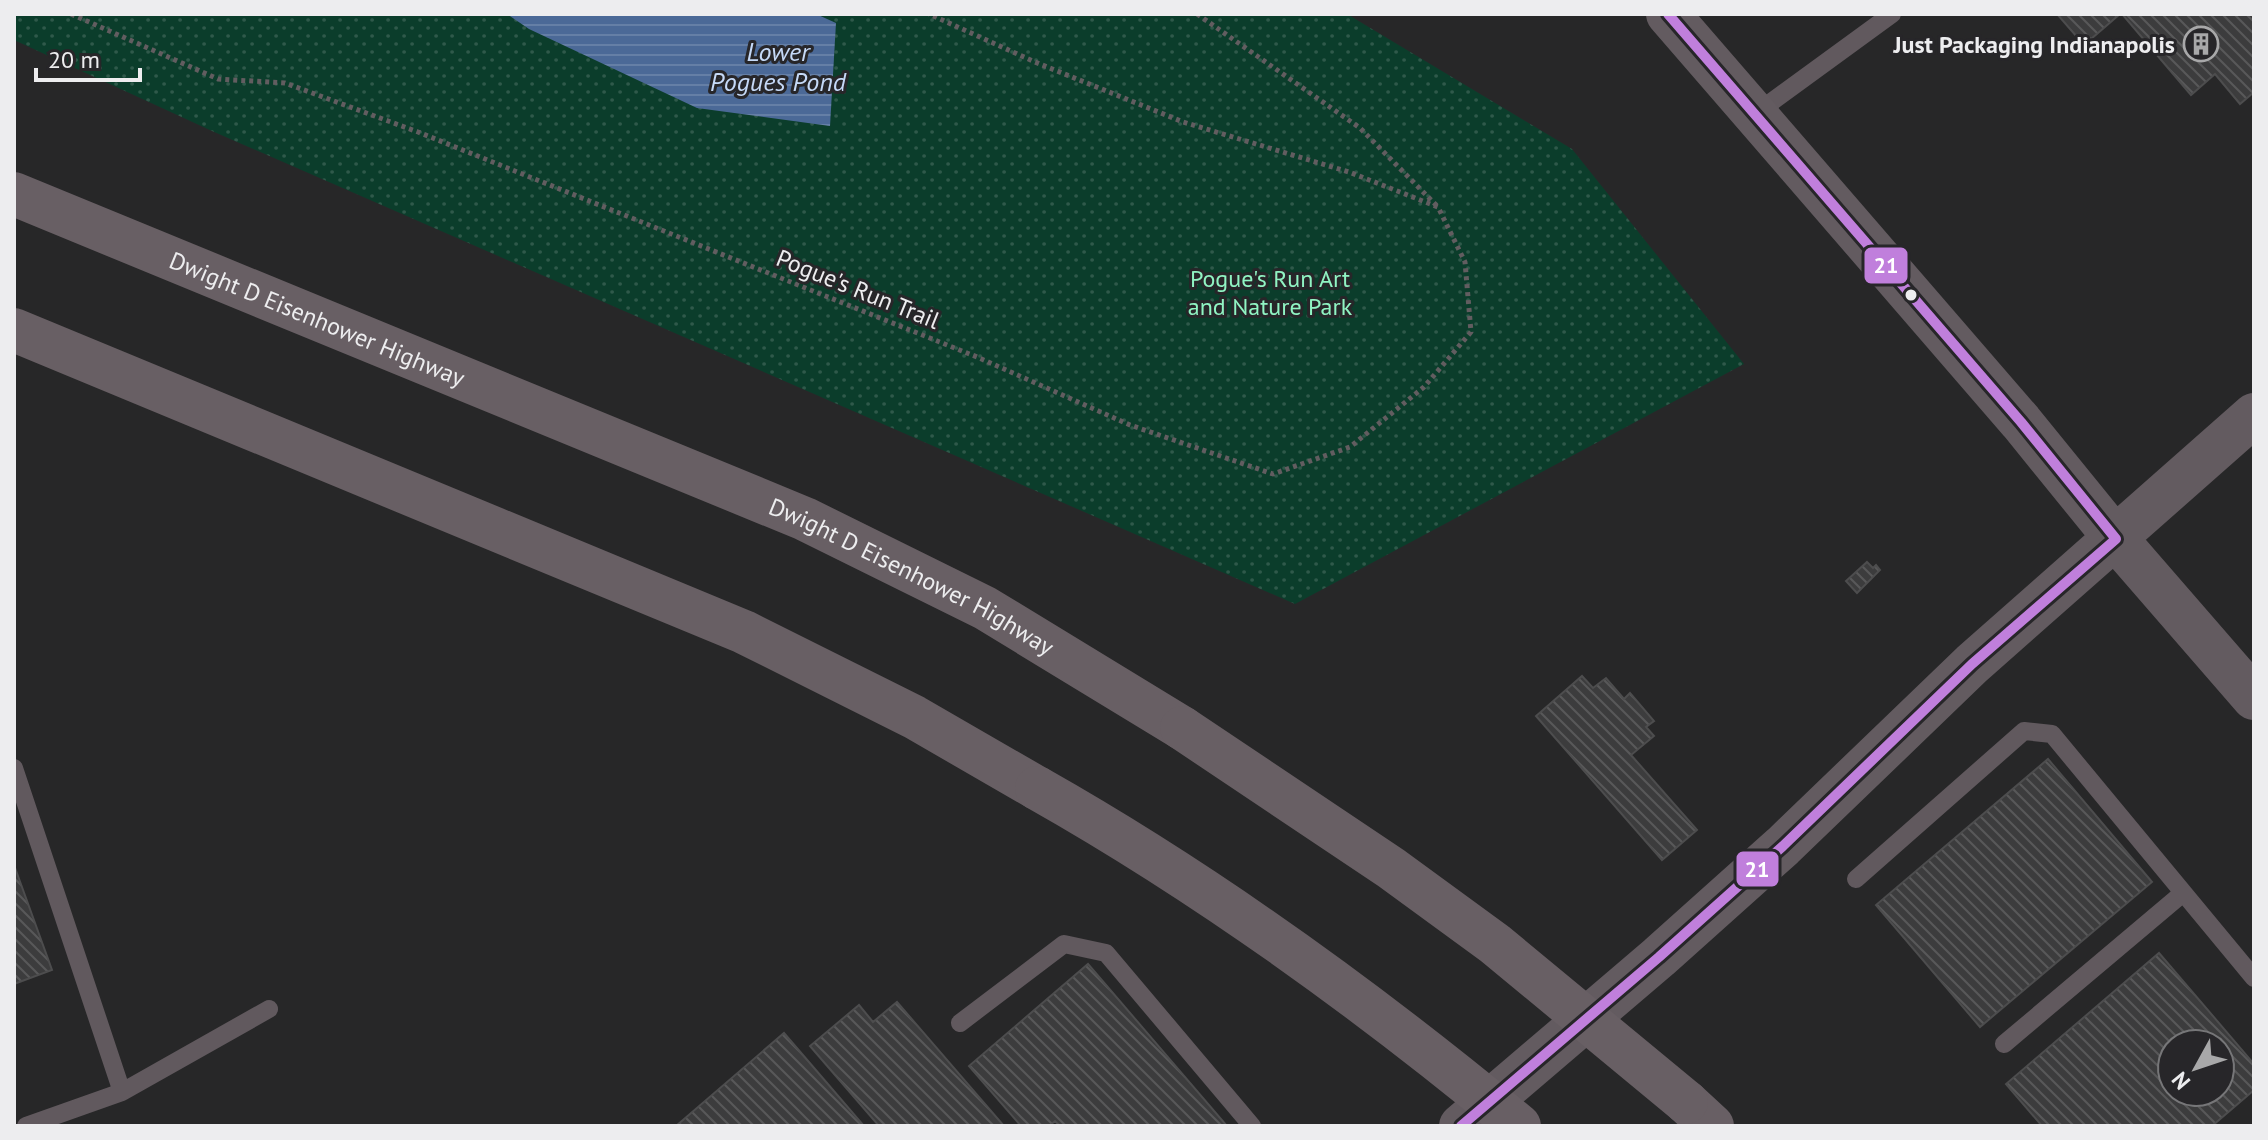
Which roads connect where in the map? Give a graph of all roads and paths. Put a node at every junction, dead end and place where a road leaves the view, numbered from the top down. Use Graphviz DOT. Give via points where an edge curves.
graph roads {
  1 [pos="71,14"];
  2 [pos="929,14"];
  3 [pos="1197,14"];
  4 [pos="1668,14"];
  5 [pos="1892,14"];
  6 [pos="1755,114"];
  7 [pos="14,194"];
  8 [pos="1438,207"];
  9 [pos="14,330"];
  10 [pos="2254,415"];
  11 [pos="2116,539"];
  12 [pos="2254,698"];
  13 [pos="14,768"];
  14 [pos="1856,879"];
  15 [pos="2183,893"];
  16 [pos="2254,978"];
  17 [pos="269,1009"];
  18 [pos="960,1023"];
  19 [pos="2004,1044"];
  20 [pos="122,1092"];
  21 [pos="1699,1114"];
  22 [pos="26,1126"];
  23 [pos="1252,1126"];
  24 [pos="1461,1126"];
  25 [pos="1519,1126"];
  1 -- 8 [label="path, Pogue's Run Trail" via="218,79 285,83 418,132 977,357 1130,425 1273,474 1350,447 1424,387 1471,332 1465,262"];
  2 -- 8 [label="path" via="1183,122 1349,172"];
  3 -- 8 [label="path, Pogue's Run Trail" via="1360,128"];
  4 -- 6 [label="main road"];
  5 -- 6 [label="lane"];
  6 -- 11 [label="main road"];
  7 -- 21 [label="highway, Dwight D Eisenhower Highway, bridge" via="805,519 985,608 1182,728 1391,868 1495,944"];
  9 -- 25 [label="highway, bridge" via="744,632 914,717 1255,926"];
  10 -- 11 [label="main road"];
  11 -- 12 [label="main road"];
  11 -- 24 [label="main road" via="1972,664 1783,846"];
  13 -- 20 [label="lane"];
  14 -- 15 [label="lane" via="2024,731 2052,734"];
  15 -- 16 [label="lane"];
  15 -- 19 [label="lane"];
  17 -- 20 [label="lane"];
  18 -- 23 [label="lane" via="1064,944 1106,953"];
  20 -- 22 [label="lane"];
}
